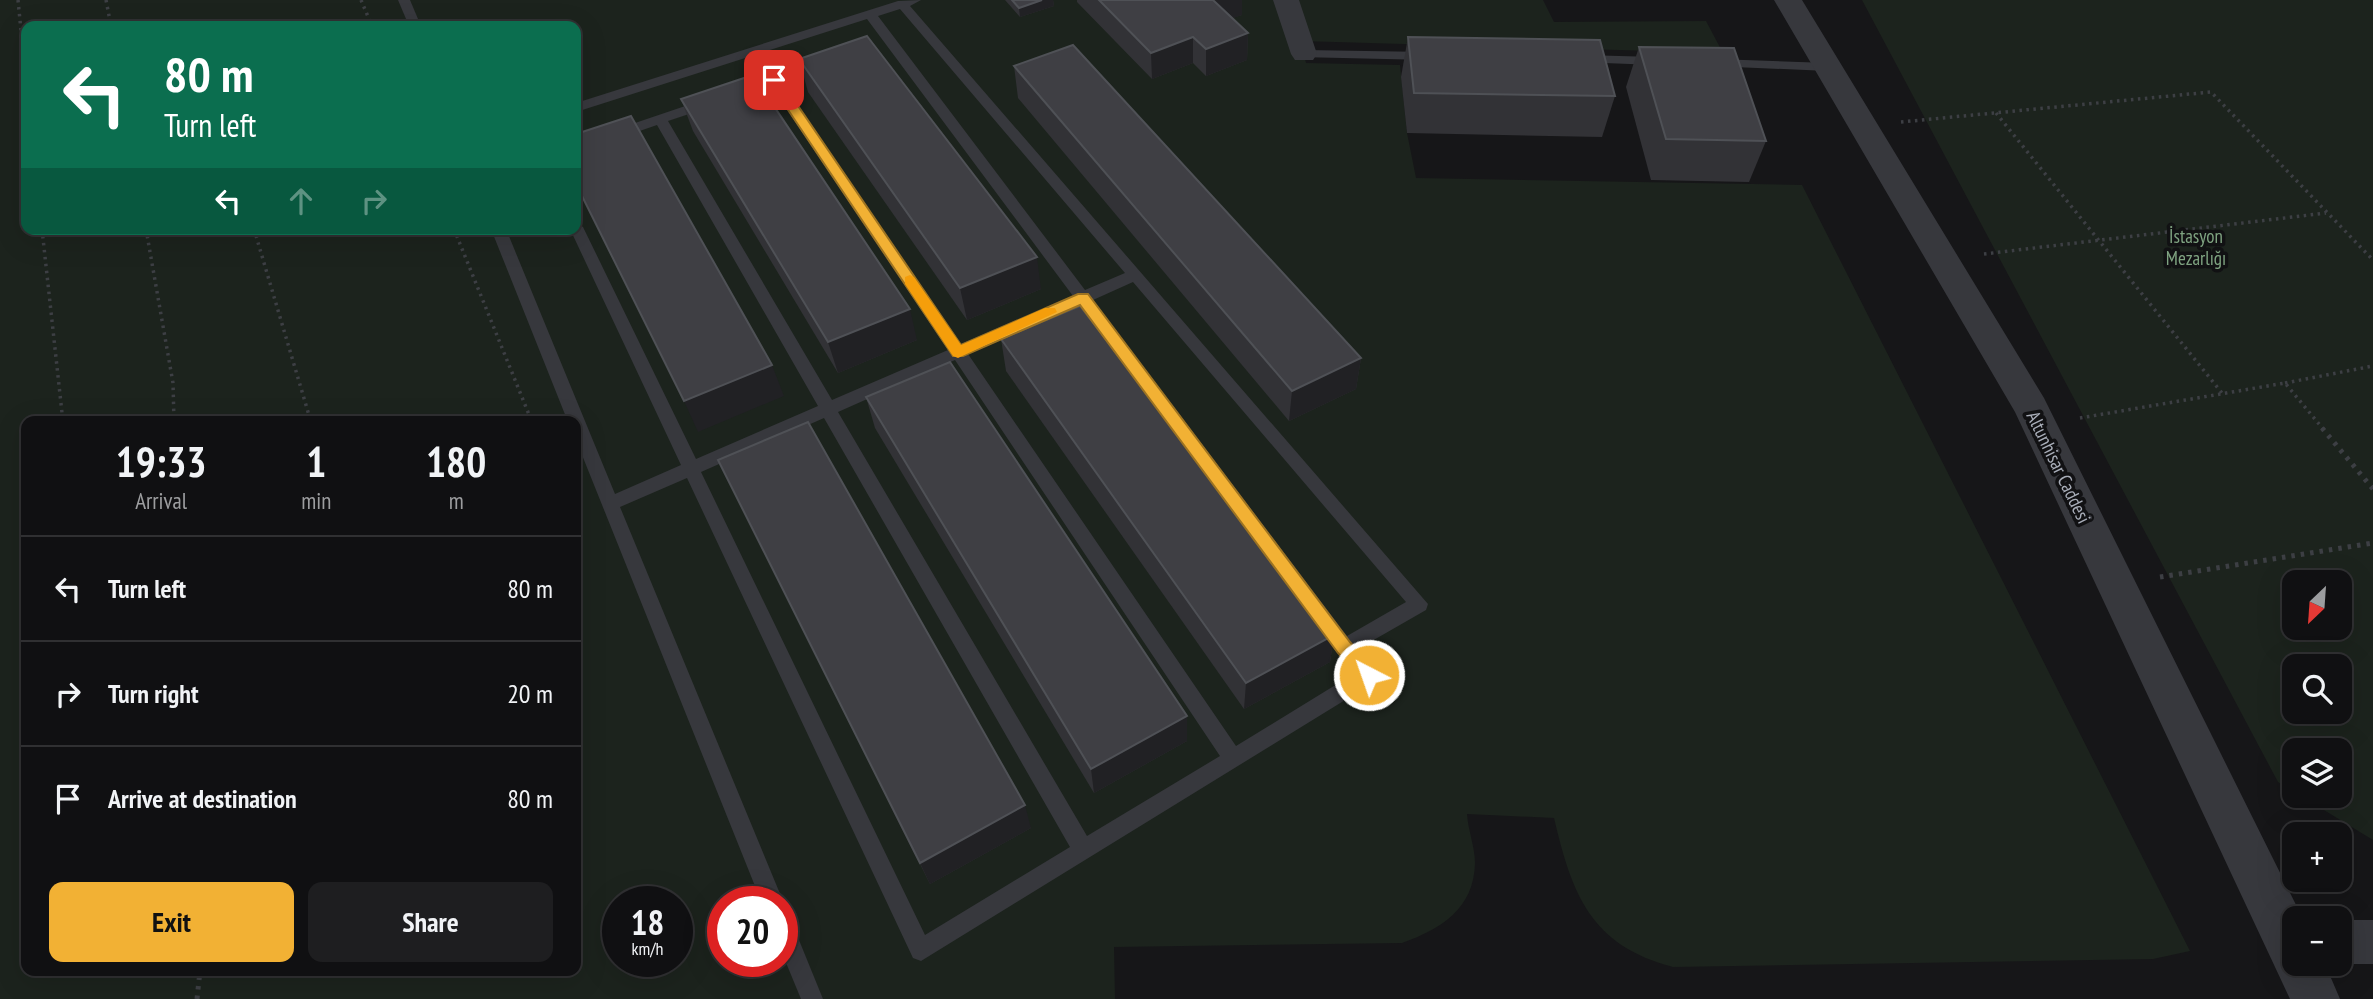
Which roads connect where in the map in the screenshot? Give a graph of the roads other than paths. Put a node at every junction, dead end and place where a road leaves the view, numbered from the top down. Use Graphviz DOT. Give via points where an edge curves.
graph roads {
  1 [pos="404,0"];
  2 [pos="1286,0"];
  3 [pos="1788,0"];
  4 [pos="911,1"];
  5 [pos="870,15"];
  6 [pos="413,21"];
  7 [pos="1304,54"];
  8 [pos="1438,56"];
  9 [pos="1573,58"];
  10 [pos="839,59"];
  11 [pos="1667,61"];
  12 [pos="1707,63"];
  13 [pos="1828,67"];
  14 [pos="774,80"];
  15 [pos="581,106"];
  16 [pos="660,119"];
  17 [pos="581,146"];
  18 [pos="500,235"];
  19 [pos="580,235"];
  20 [pos="1135,275"];
  21 [pos="1083,298"];
  22 [pos="958,352"];
  23 [pos="828,409"];
  24 [pos="574,416"];
  25 [pos="581,433"];
  26 [pos="691,469"];
  27 [pos="610,504"];
  28 [pos="1344,647"];
  29 [pos="1233,758"];
  30 [pos="1084,851"];
  31 [pos="766,886"];
  32 [pos="2282,925"];
  33 [pos="2352,942"];
  34 [pos="2373,942"];
  35 [pos="798,965"];
  36 [pos="2305,976"];
  37 [pos="812,999"];
  38 [pos="2315,999"];
  1 -- 6 [label="lane"];
  2 -- 7 [label="street"];
  3 -- 13 [label="street, Altunhisar Caddesi"];
  4 -- 5 [label="lane"];
  4 -- 20 [label="lane"];
  5 -- 15 [label="lane"];
  5 -- 21 [label="lane" via="883,43"];
  7 -- 8 [label="lane"];
  9 -- 11 [label="lane"];
  10 -- 14 [label="lane"];
  12 -- 13 [label="lane"];
  13 -- 32 [label="street, Altunhisar Caddesi" via="2039,425"];
  14 -- 16 [label="lane"];
  14 -- 22 [label="lane"];
  16 -- 17 [label="lane"];
  16 -- 23 [label="lane"];
  18 -- 24 [label="lane"];
  19 -- 26 [label="lane"];
  20 -- 21 [label="lane"];
  20 -- 28 [label="lane" via="1419,604"];
  21 -- 22 [label="lane"];
  21 -- 28 [label="lane"];
  22 -- 23 [label="lane"];
  22 -- 29 [label="lane"];
  23 -- 26 [label="lane"];
  23 -- 30 [label="lane"];
  25 -- 27 [label="lane"];
  26 -- 27 [label="lane"];
  26 -- 30 [label="lane" via="921,950"];
  27 -- 31 [label="lane"];
  28 -- 29 [label="lane" via="1369,675"];
  29 -- 30 [label="lane"];
  33 -- 34 [label="street"];
  35 -- 37 [label="lane"];
  36 -- 38 [label="street, Altunhisar Caddesi"];
}
